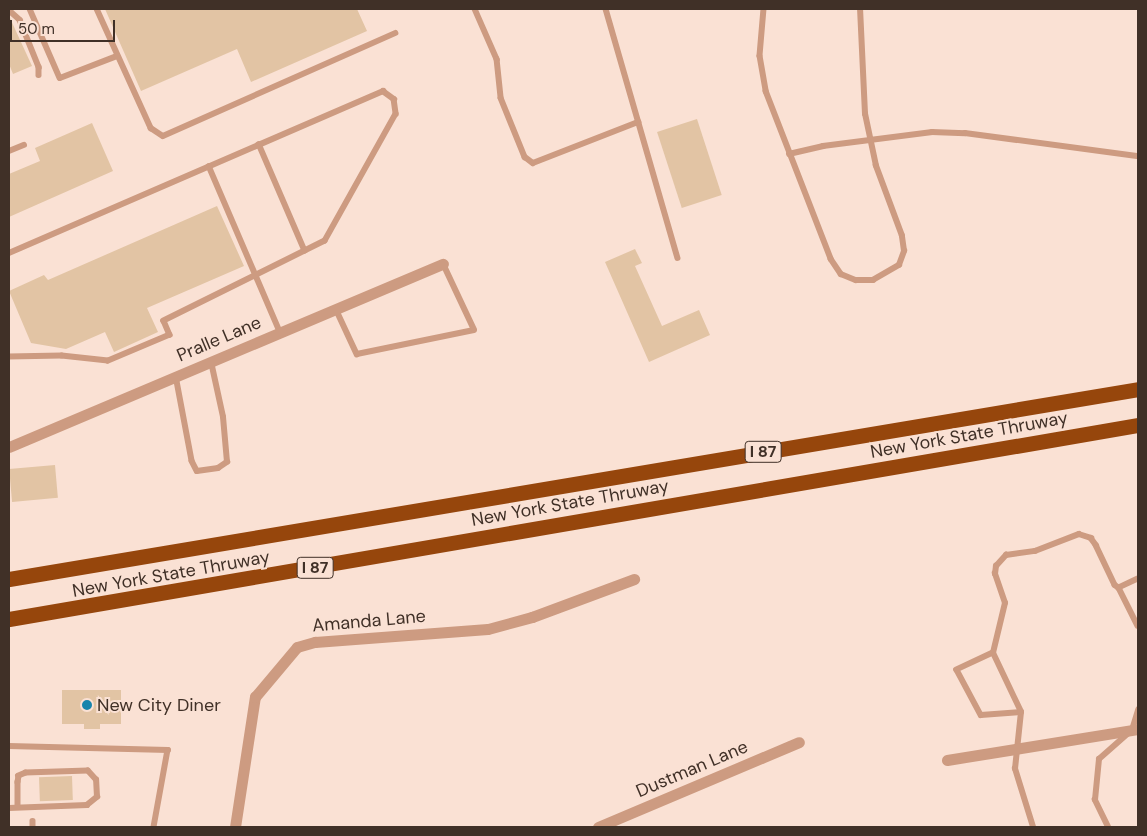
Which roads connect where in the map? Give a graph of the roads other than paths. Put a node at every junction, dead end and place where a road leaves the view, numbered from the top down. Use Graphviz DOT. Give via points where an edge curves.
graph roads {
  1 [pos="30,9"];
  2 [pos="97,9"];
  3 [pos="475,9"];
  4 [pos="606,9"];
  5 [pos="764,9"];
  6 [pos="860,9"];
  7 [pos="9,10"];
  8 [pos="395,33"];
  9 [pos="117,56"];
  10 [pos="38,75"];
  11 [pos="638,122"];
  12 [pos="871,140"];
  13 [pos="24,144"];
  14 [pos="259,144"];
  15 [pos="9,151"];
  16 [pos="789,154"];
  17 [pos="1138,156"];
  18 [pos="209,166"];
  19 [pos="305,251"];
  20 [pos="9,252"];
  21 [pos="678,258"];
  22 [pos="443,264"];
  23 [pos="257,275"];
  24 [pos="336,309"];
  25 [pos="280,332"];
  26 [pos="9,357"];
  27 [pos="211,362"];
  28 [pos="176,376"];
  29 [pos="1138,389"];
  30 [pos="1138,425"];
  31 [pos="9,446"];
  32 [pos="61,570"];
  33 [pos="9,574"];
  34 [pos="9,579"];
  35 [pos="634,579"];
  36 [pos="1138,579"];
  37 [pos="1119,588"];
  38 [pos="51,613"];
  39 [pos="9,619"];
  40 [pos="9,623"];
  41 [pos="1138,626"];
  42 [pos="993,653"];
  43 [pos="1138,710"];
  44 [pos="1021,712"];
  45 [pos="1135,730"];
  46 [pos="799,742"];
  47 [pos="9,746"];
  48 [pos="1018,748"];
  49 [pos="947,760"];
  50 [pos="18,807"];
  51 [pos="9,808"];
  52 [pos="154,827"];
  53 [pos="235,827"];
  54 [pos="598,827"];
  55 [pos="1033,827"];
  56 [pos="1108,827"];
  1 -- 9 [label="lane" via="60,78"];
  2 -- 9 [label="lane"];
  3 -- 11 [label="lane" via="497,59 500,98 525,157 533,163"];
  4 -- 11 [label="lane"];
  5 -- 16 [label="lane" via="760,56 766,91"];
  6 -- 12 [label="lane" via="866,114"];
  7 -- 10 [label="lane" via="20,20 39,67"];
  8 -- 9 [label="lane" via="162,136 151,128"];
  11 -- 21 [label="lane"];
  12 -- 16 [label="lane"];
  12 -- 16 [label="lane" via="876,166 902,236 904,251 899,266 873,280 856,280 841,274"];
  12 -- 17 [label="lane" via="932,132 965,133"];
  13 -- 15 [label="lane"];
  14 -- 18 [label="lane"];
  14 -- 19 [label="lane"];
  14 -- 19 [label="lane" via="383,91 394,99 396,114 326,241"];
  18 -- 20 [label="lane"];
  18 -- 23 [label="lane"];
  19 -- 23 [label="lane"];
  22 -- 24 [label="street, Pralle Lane"];
  22 -- 24 [label="lane" via="474,330 357,354"];
  23 -- 25 [label="lane"];
  23 -- 26 [label="lane" via="164,321 170,335 108,361 62,356"];
  24 -- 25 [label="street, Pralle Lane"];
  25 -- 27 [label="street, Pralle Lane"];
  27 -- 28 [label="street, Pralle Lane"];
  27 -- 28 [label="lane" via="223,417 227,462 218,468 197,471 192,462"];
  28 -- 31 [label="street, Pralle Lane"];
  29 -- 32 [label="highway, New York State Thruway / I 87"];
  30 -- 38 [label="highway, New York State Thruway / I 87"];
  32 -- 33 [label="highway"];
  32 -- 34 [label="highway, New York State Thruway / I 87"];
  35 -- 53 [label="street, Amanda Lane" via="532,617 488,629 315,642 297,647 255,697"];
  36 -- 37 [label="lane"];
  37 -- 41 [label="lane"];
  37 -- 42 [label="lane" via="1114,585 1096,545 1086,535 1072,535 1034,551 1006,555 996,566 995,574 1005,603"];
  38 -- 39 [label="highway, New York State Thruway / I 87"];
  38 -- 40 [label="highway"];
  42 -- 44 [label="lane"];
  42 -- 44 [label="lane" via="957,670 981,715"];
  43 -- 45 [label="lane"];
  44 -- 48 [label="lane"];
  45 -- 48 [label="street"];
  45 -- 56 [label="lane" via="1099,759 1094,800"];
  46 -- 54 [label="street, Dustman Lane"];
  47 -- 52 [label="lane" via="168,750"];
  48 -- 49 [label="street"];
  48 -- 55 [label="lane" via="1015,769"];
  50 -- 50 [label="lane" via="87,805 98,797 96,780 88,771 26,773 19,776"];
  50 -- 51 [label="lane"];
}
